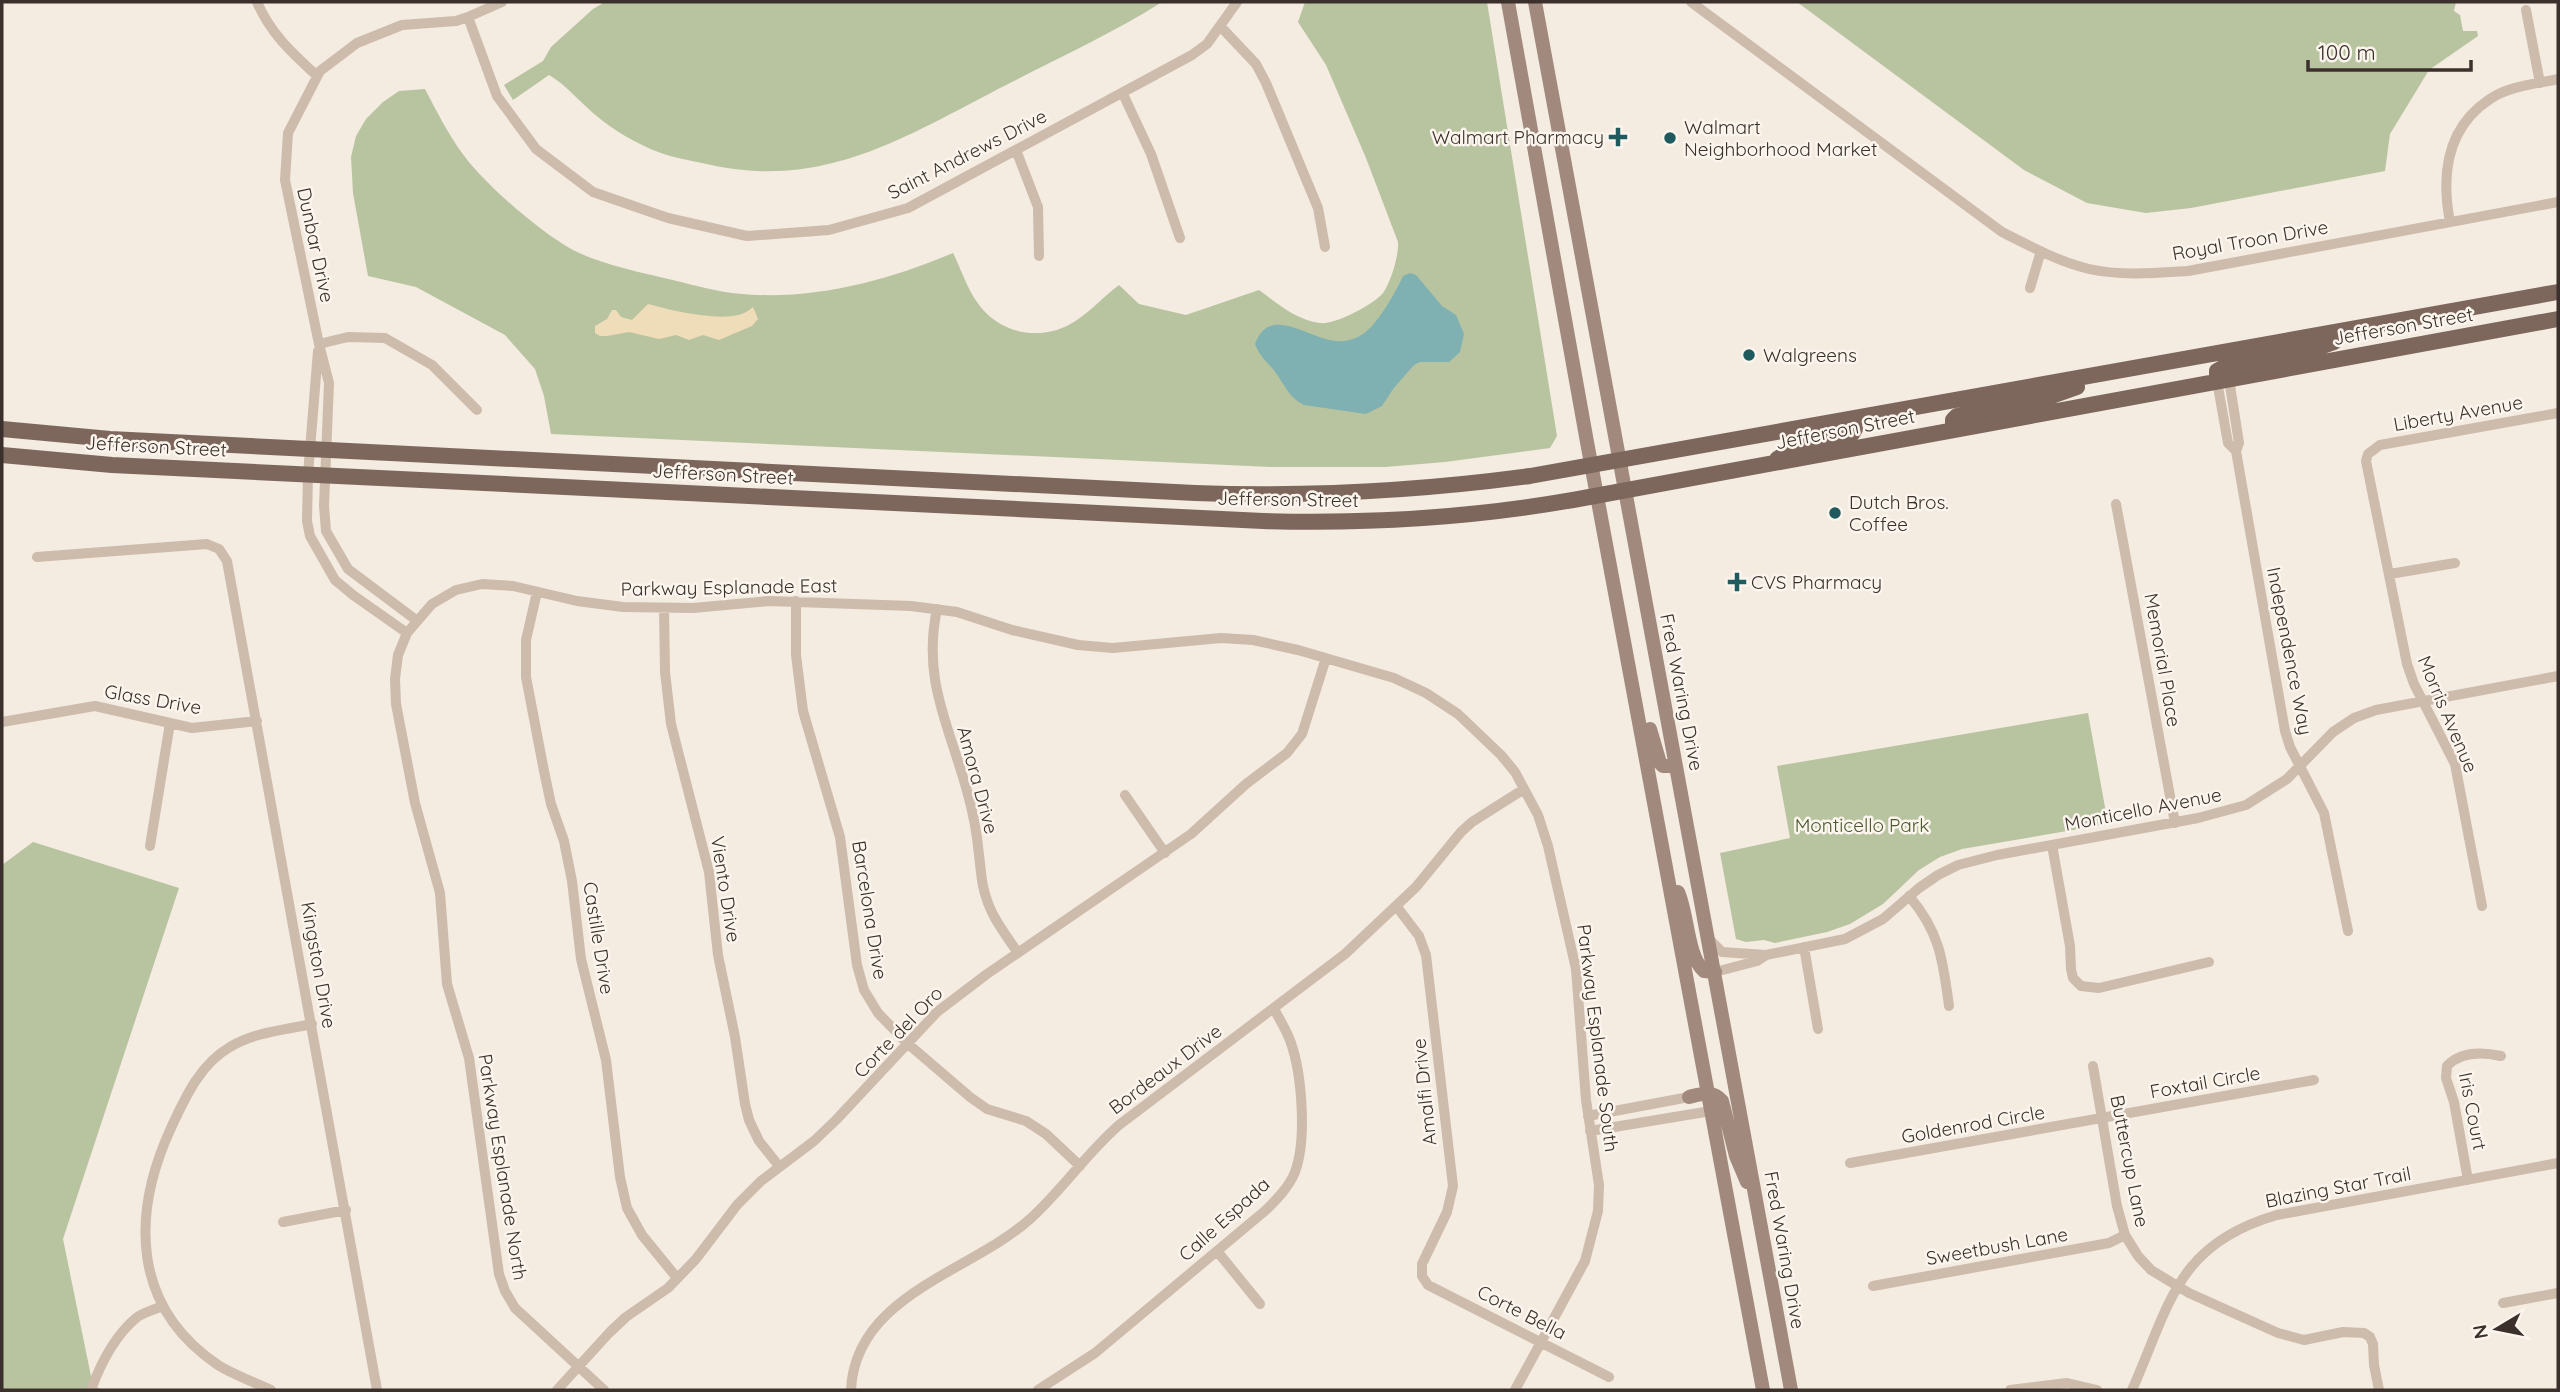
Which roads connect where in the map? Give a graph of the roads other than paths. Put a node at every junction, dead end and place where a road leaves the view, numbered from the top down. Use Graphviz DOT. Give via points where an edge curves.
graph roads {
  1 [pos="257,2"];
  2 [pos="502,2"];
  3 [pos="1237,2"];
  4 [pos="1508,2"];
  5 [pos="1535,2"];
  6 [pos="1691,2"];
  7 [pos="2526,9"];
  8 [pos="468,18"];
  9 [pos="1221,27"];
  10 [pos="316,75"];
  11 [pos="2558,79"];
  12 [pos="2540,83"];
  13 [pos="1123,94"];
  14 [pos="1016,150"];
  15 [pos="2558,202"];
  16 [pos="2450,222"];
  17 [pos="1180,238"];
  18 [pos="1325,247"];
  19 [pos="2041,251"];
  20 [pos="1039,256"];
  21 [pos="2030,288"];
  22 [pos="2558,292"];
  23 [pos="2558,319"];
  24 [pos="2379,326"];
  25 [pos="319,344"];
  26 [pos="2126,371"];
  27 [pos="2223,380"];
  28 [pos="477,410"];
  29 [pos="2558,413"];
  30 [pos="1852,419"];
  31 [pos="2,429"];
  32 [pos="1953,430"];
  33 [pos="2368,454"];
  34 [pos="2,455"];
  35 [pos="1620,460"];
  36 [pos="317,462"];
  37 [pos="1769,464"];
  38 [pos="1591,465"];
  39 [pos="1626,491"];
  40 [pos="1597,496"];
  41 [pos="2116,504"];
  42 [pos="37,557"];
  43 [pos="2455,563"];
  44 [pos="2390,574"];
  45 [pos="537,592"];
  46 [pos="796,601"];
  47 [pos="664,609"];
  48 [pos="937,609"];
  49 [pos="412,626"];
  50 [pos="1326,658"];
  51 [pos="2558,676"];
  52 [pos="1632,682"];
  53 [pos="1426,693"];
  54 [pos="2423,701"];
  55 [pos="2,722"];
  56 [pos="257,722"];
  57 [pos="170,723"];
  58 [pos="2300,764"];
  59 [pos="1676,766"];
  60 [pos="1524,789"];
  61 [pos="1125,795"];
  62 [pos="2175,822"];
  63 [pos="2052,845"];
  64 [pos="150,846"];
  65 [pos="1165,853"];
  66 [pos="1666,869"];
  67 [pos="1909,897"];
  68 [pos="2482,905"];
  69 [pos="1397,907"];
  70 [pos="2348,932"];
  71 [pos="1709,939"];
  72 [pos="1804,947"];
  73 [pos="1018,953"];
  74 [pos="1766,955"];
  75 [pos="2209,962"];
  76 [pos="1715,972"];
  77 [pos="1949,1006"];
  78 [pos="1274,1009"];
  79 [pos="312,1024"];
  80 [pos="1818,1029"];
  81 [pos="907,1044"];
  82 [pos="2501,1056"];
  83 [pos="2093,1066"];
  84 [pos="2314,1080"];
  85 [pos="1708,1093"];
  86 [pos="1689,1097"];
  87 [pos="1711,1111"];
  88 [pos="1588,1116"];
  89 [pos="2103,1118"];
  90 [pos="1590,1132"];
  91 [pos="1850,1163"];
  92 [pos="2558,1163"];
  93 [pos="779,1166"];
  94 [pos="1080,1166"];
  95 [pos="2468,1180"];
  96 [pos="1757,1206"];
  97 [pos="346,1210"];
  98 [pos="284,1222"];
  99 [pos="2125,1235"];
  100 [pos="1217,1251"];
  101 [pos="1422,1276"];
  102 [pos="677,1278"];
  103 [pos="1874,1286"];
  104 [pos="2176,1286"];
  105 [pos="2558,1293"];
  106 [pos="2503,1303"];
  107 [pos="1260,1304"];
  108 [pos="162,1307"];
  109 [pos="1542,1342"];
  110 [pos="578,1367"];
  111 [pos="1609,1377"];
  112 [pos="91,1390"];
  113 [pos="271,1390"];
  114 [pos="377,1390"];
  115 [pos="557,1390"];
  116 [pos="604,1390"];
  117 [pos="851,1390"];
  118 [pos="1038,1390"];
  119 [pos="1515,1390"];
  120 [pos="1763,1390"];
  121 [pos="1790,1390"];
  122 [pos="2010,1390"];
  123 [pos="2097,1390"];
  124 [pos="2132,1390"];
  125 [pos="2379,1390"];
  1 -- 10 [label="street" via="278,38"];
  2 -- 8 [label="street"];
  3 -- 9 [label="street, Saint Andrews Drive"];
  4 -- 38 [label="main road"];
  5 -- 35 [label="main road, Fred Waring Drive"];
  6 -- 19 [label="street, Royal Troon Drive" via="2003,232"];
  7 -- 12 [label="street"];
  8 -- 10 [label="street" via="387,29 345,51"];
  8 -- 14 [label="street, Saint Andrews Drive" via="497,96 536,149 593,192 668,218 747,236 829,230 908,208"];
  9 -- 13 [label="street, Saint Andrews Drive" via="1192,55"];
  9 -- 18 [label="street" via="1256,64 1266,83 1318,208"];
  10 -- 25 [label="street, Dunbar Drive" via="288,132 285,180"];
  11 -- 12 [label="street"];
  12 -- 16 [label="street" via="2490,99 2466,121 2451,147 2445,172"];
  13 -- 14 [label="street, Saint Andrews Drive"];
  13 -- 17 [label="street" via="1151,154"];
  14 -- 20 [label="street" via="1038,207"];
  15 -- 16 [label="street, Royal Troon Drive"];
  16 -- 19 [label="street, Royal Troon Drive" via="2188,271 2136,274 2088,269"];
  19 -- 21 [label="street"];
  22 -- 24 [label="main road, Jefferson Street"];
  23 -- 27 [label="main road, Jefferson Street"];
  24 -- 26 [label="main road, Jefferson Street"];
  24 -- 27 [label="main road" via="2309,351 2226,366 2217,371"];
  25 -- 28 [label="street" via="348,337 385,338 432,365"];
  25 -- 36 [label="street, Dunbar Drive"];
  25 -- 36 [label="street, Dunbar Drive" via="330,383"];
  26 -- 30 [label="main road, Jefferson Street"];
  26 -- 32 [label="main road" via="2046,398 1957,416"];
  27 -- 32 [label="main road, Jefferson Street"];
  27 -- 58 [label="street, Independence Way" via="2228,443 2236,451 2285,730"];
  29 -- 33 [label="street, Liberty Avenue" via="2380,445"];
  30 -- 35 [label="main road, Jefferson Street"];
  30 -- 37 [label="main road" via="1852,434 1800,444"];
  31 -- 36 [label="main road, Jefferson Street"];
  32 -- 37 [label="main road, Jefferson Street"];
  33 -- 44 [label="street, Morris Avenue" via="2366,468"];
  34 -- 36 [label="main road, Jefferson Street" via="112,465"];
  35 -- 38 [label="main road, Jefferson Street"];
  35 -- 39 [label="main road, Fred Waring Drive"];
  36 -- 38 [label="main road, Jefferson Street" via="1267,495 1419,489"];
  36 -- 40 [label="main road, Jefferson Street" via="1323,523 1421,520"];
  36 -- 49 [label="street" via="326,531 335,550 348,569"];
  36 -- 49 [label="street" via="307,521 321,558 335,580 353,595"];
  37 -- 39 [label="main road, Jefferson Street"];
  38 -- 40 [label="main road"];
  39 -- 40 [label="main road, Jefferson Street"];
  39 -- 59 [label="main road, Fred Waring Drive"];
  40 -- 52 [label="main road"];
  41 -- 62 [label="street, Memorial Place"];
  42 -- 56 [label="street, Kingston Drive" via="207,544 219,549 227,561"];
  43 -- 44 [label="street"];
  44 -- 54 [label="street, Morris Avenue" via="2407,664"];
  45 -- 47 [label="street, Parkway Esplanade East" via="577,601"];
  45 -- 49 [label="street, Parkway Esplanade East" via="482,584 456,590 432,604"];
  45 -- 102 [label="street, Castille Drive" via="526,640 526,677 544,771 570,867 581,959 606,1060 620,1177 627,1209"];
  46 -- 47 [label="street, Parkway Esplanade East"];
  46 -- 48 [label="street, Parkway Esplanade East"];
  46 -- 81 [label="street, Barcelona Drive" via="798,683 841,837 857,965 864,990 878,1013"];
  47 -- 93 [label="street, Viento Drive" via="671,724 709,872 718,955 745,1104 759,1141"];
  48 -- 50 [label="street, Parkway Esplanade East" via="1079,645 1113,648 1220,638 1253,640"];
  48 -- 73 [label="street, Amora Drive" via="932,662 940,708 968,793 985,896"];
  49 -- 110 [label="street, Parkway Esplanade North" via="397,667 396,704 415,803 440,893 447,984 474,1084 499,1274 515,1308"];
  50 -- 53 [label="street, Parkway Esplanade East" via="1394,678"];
  50 -- 65 [label="street, Corte del Oro" via="1302,734 1287,753"];
  51 -- 54 [label="street, Monticello Avenue"];
  52 -- 59 [label="main road" via="1657,757 1663,766"];
  52 -- 66 [label="main road"];
  53 -- 60 [label="street, Parkway Esplanade South" via="1483,736"];
  54 -- 58 [label="street, Monticello Avenue" via="2354,718"];
  54 -- 68 [label="street, Morris Avenue" via="2455,764"];
  55 -- 57 [label="street, Glass Drive" via="95,706"];
  56 -- 57 [label="street, Glass Drive" via="192,728"];
  56 -- 79 [label="street, Kingston Drive"];
  57 -- 64 [label="street"];
  58 -- 62 [label="street, Monticello Avenue" via="2287,779 2246,805"];
  58 -- 70 [label="street, Independence Way" via="2329,830"];
  59 -- 71 [label="main road, Fred Waring Drive"];
  60 -- 69 [label="street, Bordeaux Drive" via="1461,832"];
  60 -- 88 [label="street, Parkway Esplanade South" via="1548,846 1573,957"];
  61 -- 65 [label="street"];
  62 -- 63 [label="street, Monticello Avenue"];
  63 -- 67 [label="street, Monticello Avenue" via="1958,865"];
  63 -- 75 [label="street" via="2077,983 2099,988"];
  65 -- 73 [label="street, Corte del Oro"];
  66 -- 76 [label="main road" via="1682,902 1697,963 1704,971"];
  66 -- 85 [label="main road"];
  67 -- 72 [label="street, Monticello Avenue" via="1865,930"];
  67 -- 77 [label="street" via="1936,934"];
  69 -- 78 [label="street, Bordeaux Drive" via="1346,954"];
  69 -- 101 [label="street, Amalfi Drive" via="1419,936 1426,955 1452,1186 1447,1212 1422,1264"];
  71 -- 74 [label="street, Monticello Avenue" via="1723,952"];
  71 -- 76 [label="main road, Fred Waring Drive"];
  72 -- 74 [label="street, Monticello Avenue"];
  72 -- 80 [label="street"];
  73 -- 81 [label="street, Corte del Oro" via="937,1012"];
  74 -- 76 [label="street, Monticello Avenue"];
  76 -- 96 [label="main road, Fred Waring Drive"];
  78 -- 94 [label="street, Bordeaux Drive" via="1119,1125"];
  78 -- 100 [label="street, Calle Espada" via="1294,1056 1302,1145 1282,1194"];
  79 -- 97 [label="street, Kingston Drive"];
  79 -- 108 [label="street" via="232,1045 204,1069 185,1098 156,1166 145,1219 149,1266"];
  81 -- 93 [label="street, Corte del Oro" via="814,1141"];
  81 -- 94 [label="street, Barcelona Drive" via="987,1109 1026,1121"];
  82 -- 95 [label="street, Iris Court" via="2483,1052 2446,1066"];
  83 -- 89 [label="street, Buttercup Lane"];
  84 -- 89 [label="street, Foxtail Circle"];
  85 -- 86 [label="main road"];
  85 -- 87 [label="main road"];
  85 -- 96 [label="main road" via="1722,1101 1736,1156"];
  86 -- 88 [label="street"];
  87 -- 90 [label="street"];
  87 -- 120 [label="main road"];
  88 -- 90 [label="street, Parkway Esplanade South"];
  89 -- 91 [label="street, Goldenrod Circle"];
  89 -- 99 [label="street, Buttercup Lane"];
  90 -- 109 [label="street, Parkway Esplanade South" via="1600,1185 1593,1235 1585,1261"];
  92 -- 95 [label="street, Blazing Star Trail"];
  93 -- 102 [label="street, Corte del Oro" via="737,1205"];
  94 -- 117 [label="street, Bordeaux Drive" via="1029,1220 888,1313 859,1356"];
  95 -- 104 [label="street, Blazing Star Trail" via="2249,1223 2220,1239"];
  96 -- 121 [label="main road, Fred Waring Drive"];
  97 -- 98 [label="street"];
  97 -- 114 [label="street, Kingston Drive"];
  99 -- 103 [label="street, Sweetbush Lane" via="2109,1243"];
  99 -- 104 [label="street, Buttercup Lane" via="2151,1270"];
  100 -- 107 [label="street"];
  100 -- 118 [label="street, Calle Espada" via="1095,1353"];
  101 -- 109 [label="street, Corte Bella" via="1428,1285"];
  102 -- 110 [label="street, Corte del Oro" via="626,1317"];
  104 -- 124 [label="street, Blazing Star Trail"];
  104 -- 125 [label="street, Buttercup Lane" via="2293,1338 2357,1332 2370,1337"];
  105 -- 106 [label="street"];
  108 -- 112 [label="street" via="137,1317 116,1342"];
  108 -- 113 [label="street" via="194,1346 220,1366"];
  109 -- 111 [label="street, Corte Bella"];
  109 -- 119 [label="street, Parkway Esplanade South"];
  110 -- 115 [label="street, Corte del Oro"];
  110 -- 116 [label="street, Parkway Esplanade North"];
  122 -- 123 [label="street" via="2067,1383"];
}
